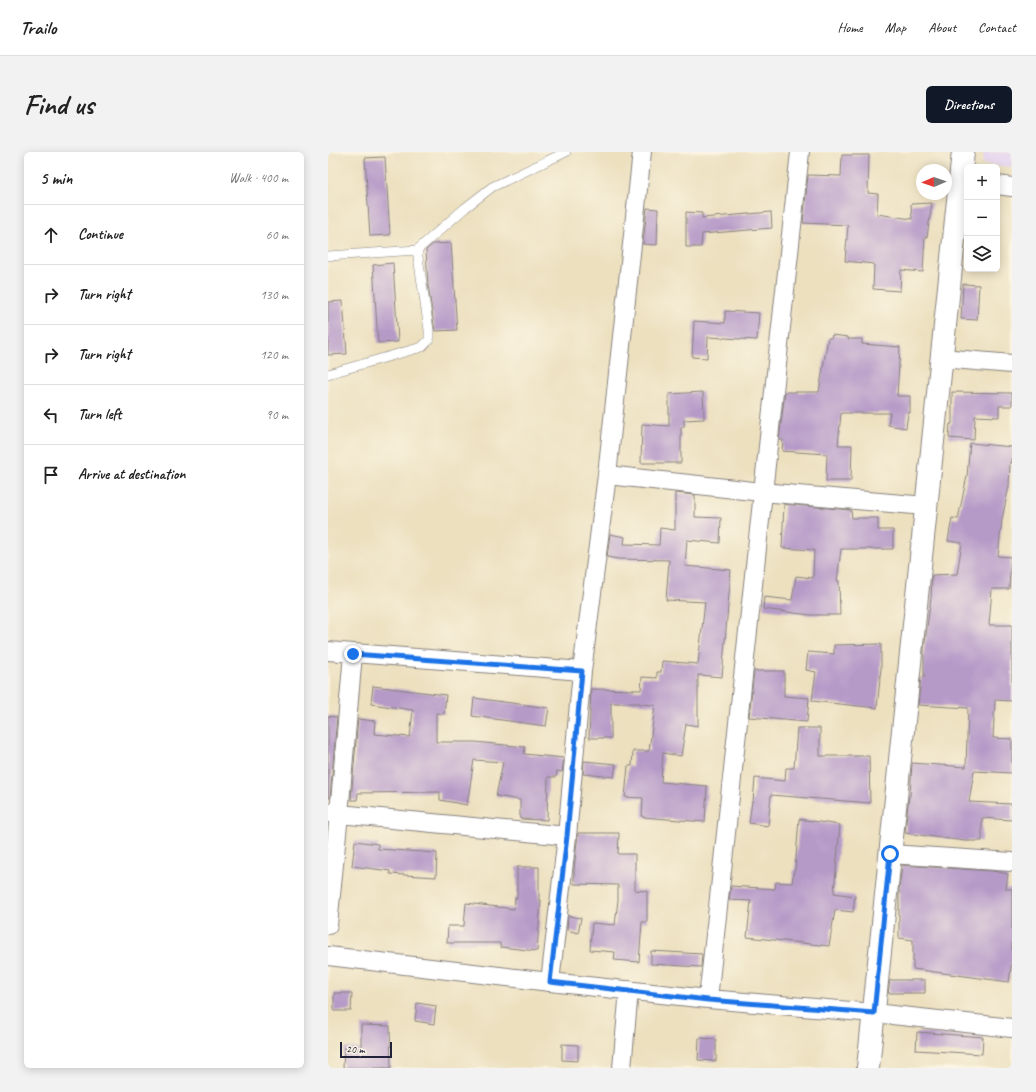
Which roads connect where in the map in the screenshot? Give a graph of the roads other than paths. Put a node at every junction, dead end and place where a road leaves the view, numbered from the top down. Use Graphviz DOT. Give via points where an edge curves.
graph roads {
  1 [pos="566,152"];
  2 [pos="642,152"];
  3 [pos="800,152"];
  4 [pos="963,152"];
  5 [pos="963,181"];
  6 [pos="1000,185"];
  7 [pos="1012,187"];
  8 [pos="417,250"];
  9 [pos="328,256"];
  10 [pos="941,358"];
  11 [pos="1012,364"];
  12 [pos="328,374"];
  13 [pos="607,475"];
  14 [pos="762,492"];
  15 [pos="926,506"];
  16 [pos="328,651"];
  17 [pos="353,654"];
  18 [pos="582,671"];
  19 [pos="334,814"];
  20 [pos="567,836"];
  21 [pos="890,854"];
  22 [pos="1012,862"];
  23 [pos="328,925"];
  24 [pos="328,956"];
  25 [pos="550,982"];
  26 [pos="629,990"];
  27 [pos="708,1000"];
  28 [pos="874,1013"];
  29 [pos="1012,1028"];
  30 [pos="622,1068"];
  31 [pos="868,1068"];
  1 -- 8 [label="lane" via="492,187"];
  2 -- 13 [label="street"];
  3 -- 14 [label="street"];
  4 -- 5 [label="street"];
  5 -- 10 [label="street"];
  6 -- 7 [label="street"];
  8 -- 9 [label="lane"];
  8 -- 12 [label="lane" via="429,340 422,348"];
  10 -- 11 [label="street"];
  10 -- 15 [label="street"];
  13 -- 14 [label="street"];
  13 -- 18 [label="street"];
  14 -- 15 [label="street"];
  14 -- 27 [label="street"];
  15 -- 21 [label="street"];
  16 -- 17 [label="street"];
  17 -- 18 [label="street"];
  17 -- 19 [label="street"];
  18 -- 20 [label="street"];
  19 -- 20 [label="street"];
  19 -- 23 [label="street"];
  20 -- 25 [label="street"];
  21 -- 22 [label="street"];
  21 -- 28 [label="street"];
  24 -- 25 [label="street"];
  25 -- 26 [label="street"];
  26 -- 27 [label="street"];
  26 -- 30 [label="street"];
  27 -- 28 [label="street"];
  28 -- 29 [label="street"];
  28 -- 31 [label="street"];
}
